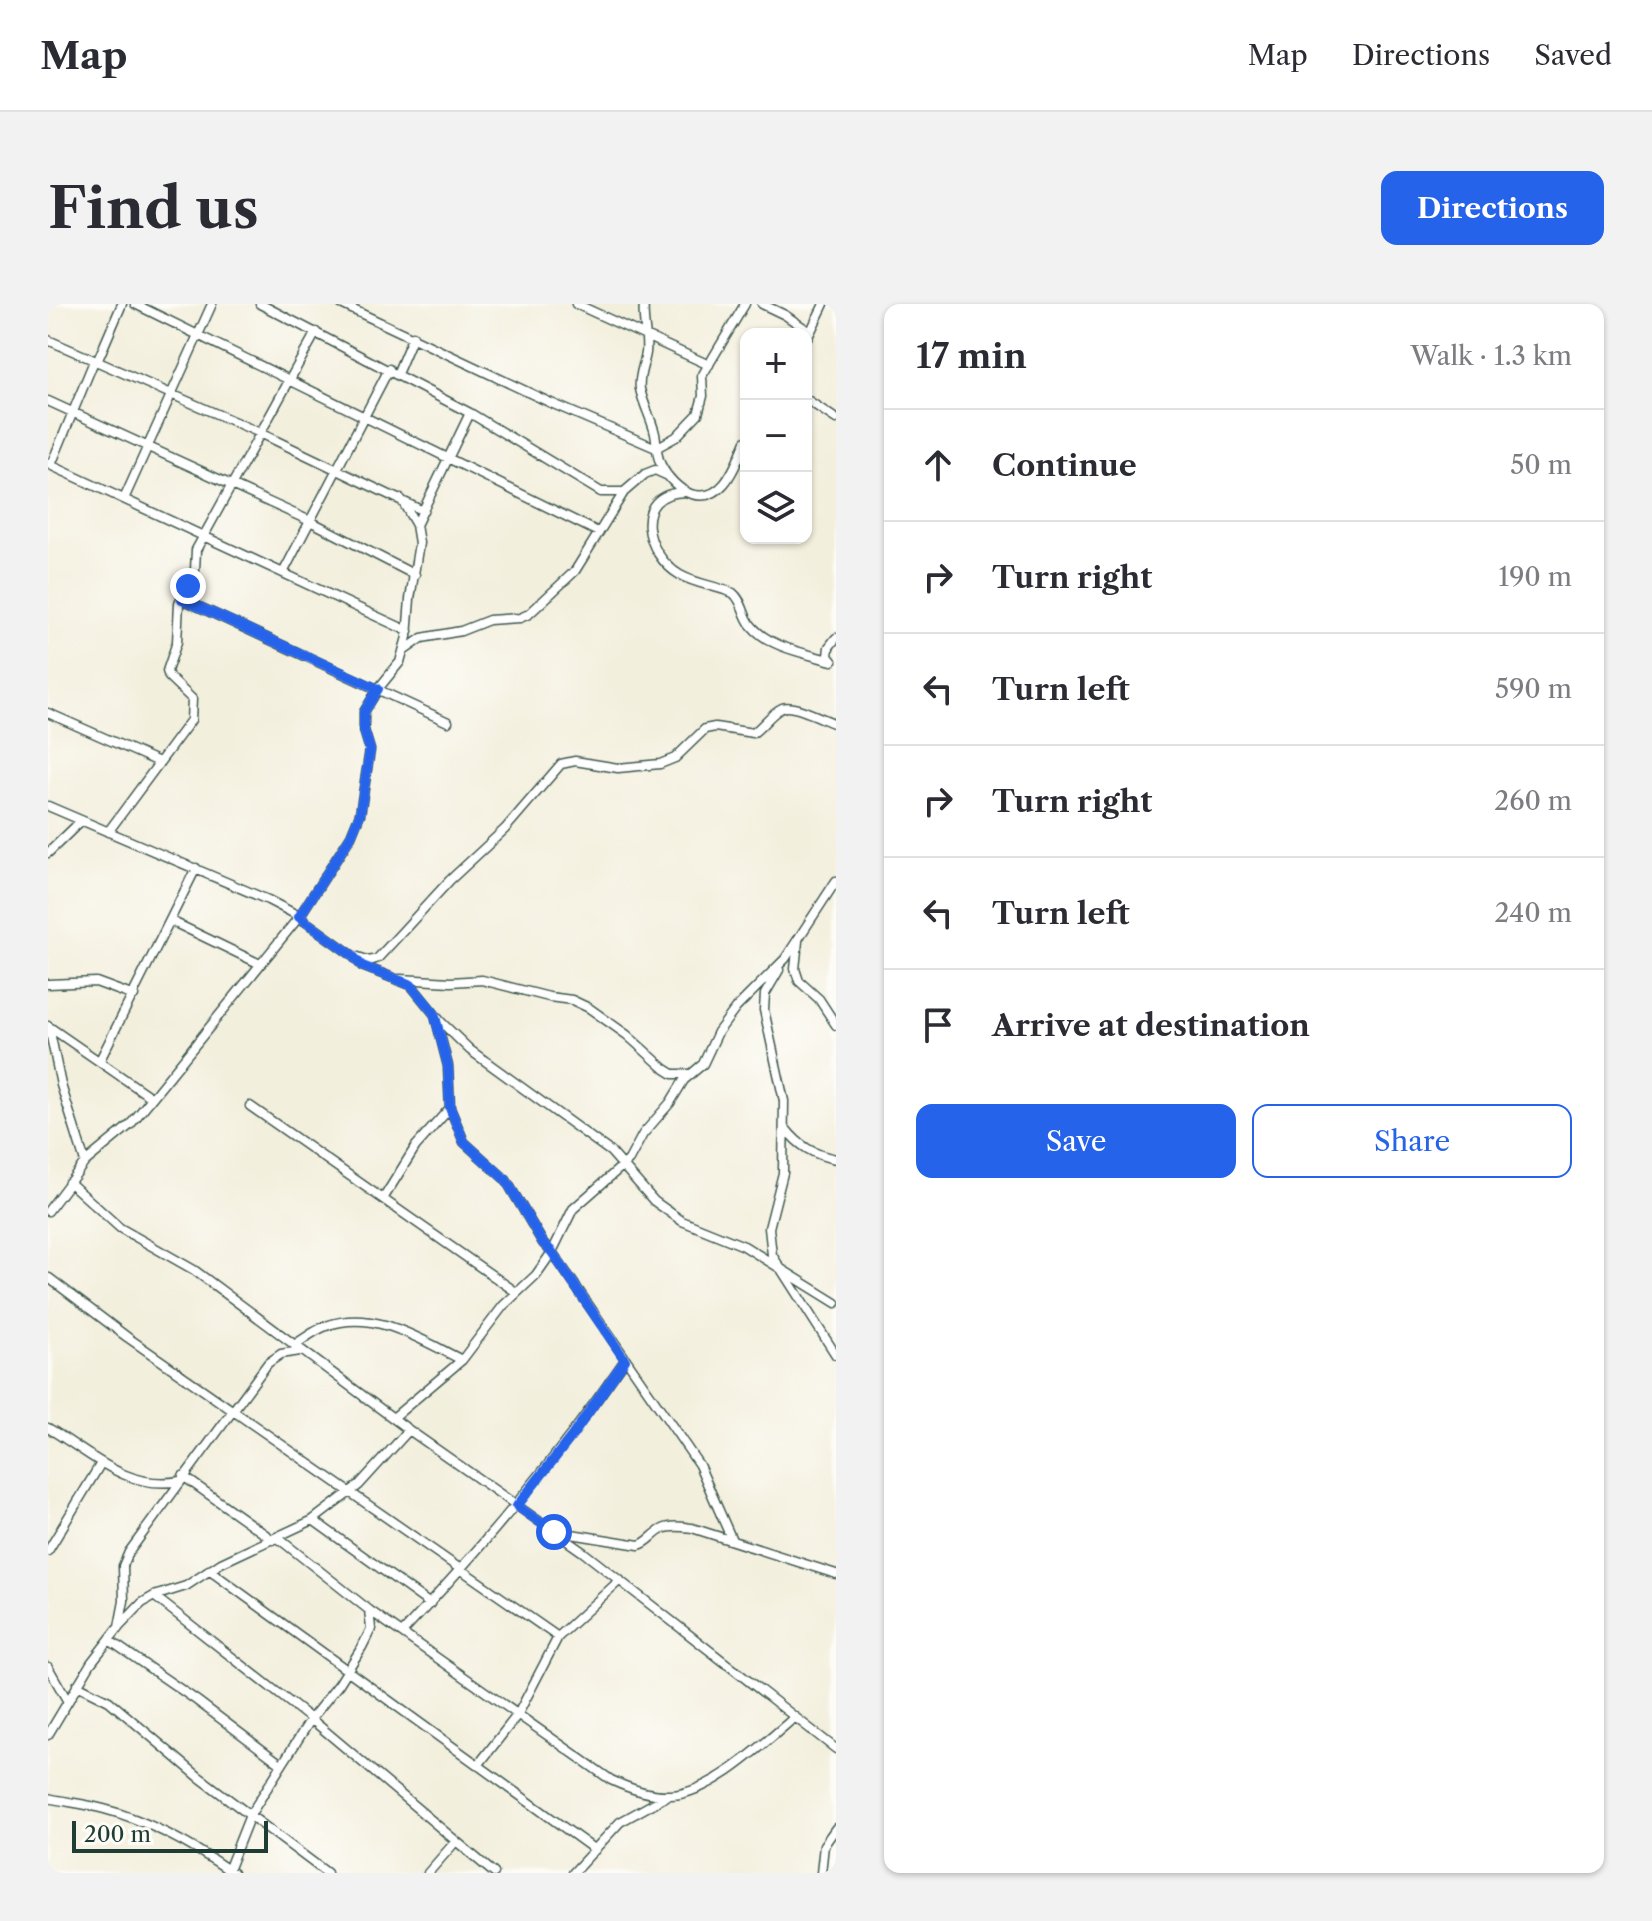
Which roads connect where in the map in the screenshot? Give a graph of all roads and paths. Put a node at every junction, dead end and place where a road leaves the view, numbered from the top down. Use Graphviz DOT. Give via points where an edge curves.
graph roads {
  1 [pos="122,304"];
  2 [pos="135,304"];
  3 [pos="212,304"];
  4 [pos="260,304"];
  5 [pos="341,304"];
  6 [pos="576,304"];
  7 [pos="644,304"];
  8 [pos="745,304"];
  9 [pos="762,304"];
  10 [pos="824,304"];
  11 [pos="799,328"];
  12 [pos="812,329"];
  13 [pos="316,332"];
  14 [pos="198,335"];
  15 [pos="413,336"];
  16 [pos="645,336"];
  17 [pos="48,340"];
  18 [pos="96,361"];
  19 [pos="709,365"];
  20 [pos="393,371"];
  21 [pos="288,379"];
  22 [pos="172,396"];
  23 [pos="808,400"];
  24 [pos="48,401"];
  25 [pos="74,413"];
  26 [pos="470,413"];
  27 [pos="365,417"];
  28 [pos="836,419"];
  29 [pos="260,433"];
  30 [pos="147,446"];
  31 [pos="656,448"];
  32 [pos="740,453"];
  33 [pos="448,457"];
  34 [pos="50,464"];
  35 [pos="337,469"];
  36 [pos="666,475"];
  37 [pos="231,484"];
  38 [pos="624,492"];
  39 [pos="685,492"];
  40 [pos="124,499"];
  41 [pos="401,499"];
  42 [pos="421,510"];
  43 [pos="310,521"];
  44 [pos="416,525"];
  45 [pos="598,532"];
  46 [pos="204,536"];
  47 [pos="283,573"];
  48 [pos="415,575"];
  49 [pos="182,599"];
  50 [pos="408,631"];
  51 [pos="836,638"];
  52 [pos="404,651"];
  53 [pos="834,662"];
  54 [pos="378,689"];
  55 [pos="48,713"];
  56 [pos="448,722"];
  57 [pos="836,724"];
  58 [pos="159,762"];
  59 [pos="48,806"];
  60 [pos="81,821"];
  61 [pos="108,832"];
  62 [pos="48,853"];
  63 [pos="196,868"];
  64 [pos="836,881"];
  65 [pos="299,917"];
  66 [pos="171,921"];
  67 [pos="798,940"];
  68 [pos="352,955"];
  69 [pos="785,959"];
  70 [pos="260,964"];
  71 [pos="399,979"];
  72 [pos="48,984"];
  73 [pos="134,996"];
  74 [pos="434,1013"];
  75 [pos="836,1025"];
  76 [pos="49,1026"];
  77 [pos="100,1060"];
  78 [pos="693,1073"];
  79 [pos="152,1098"];
  80 [pos="250,1106"];
  81 [pos="450,1108"];
  82 [pos="785,1127"];
  83 [pos="836,1159"];
  84 [pos="85,1162"];
  85 [pos="623,1165"];
  86 [pos="69,1182"];
  87 [pos="383,1199"];
  88 [pos="48,1211"];
  89 [pos="552,1252"];
  90 [pos="781,1270"];
  91 [pos="49,1278"];
  92 [pos="516,1292"];
  93 [pos="836,1303"];
  94 [pos="298,1348"];
  95 [pos="836,1355"];
  96 [pos="462,1360"];
  97 [pos="625,1360"];
  98 [pos="234,1412"];
  99 [pos="393,1418"];
  100 [pos="48,1428"];
  101 [pos="409,1430"];
  102 [pos="101,1463"];
  103 [pos="182,1478"];
  104 [pos="350,1492"];
  105 [pos="517,1506"];
  106 [pos="313,1520"];
  107 [pos="554,1532"];
  108 [pos="275,1539"];
  109 [pos="732,1540"];
  110 [pos="48,1551"];
  111 [pos="209,1570"];
  112 [pos="460,1571"];
  113 [pos="836,1574"];
  114 [pos="620,1580"];
  115 [pos="154,1596"];
  116 [pos="430,1604"];
  117 [pos="369,1610"];
  118 [pos="119,1627"];
  119 [pos="402,1633"];
  120 [pos="558,1637"];
  121 [pos="109,1640"];
  122 [pos="48,1667"];
  123 [pos="347,1671"];
  124 [pos="77,1685"];
  125 [pos="67,1700"];
  126 [pos="518,1714"];
  127 [pos="795,1717"];
  128 [pos="311,1719"];
  129 [pos="48,1735"];
  130 [pos="836,1749"];
  131 [pos="281,1764"];
  132 [pos="479,1764"];
  133 [pos="669,1795"];
  134 [pos="48,1798"];
  135 [pos="250,1815"];
  136 [pos="836,1828"];
  137 [pos="456,1841"];
  138 [pos="595,1850"];
  139 [pos="229,1872"];
  140 [pos="327,1873"];
  141 [pos="428,1873"];
  142 [pos="494,1873"];
  143 [pos="573,1873"];
  144 [pos="821,1873"];
  1 -- 18 [label="street"];
  2 -- 14 [label="street"];
  3 -- 14 [label="street"];
  4 -- 13 [label="street"];
  5 -- 15 [label="street"];
  6 -- 16 [label="street"];
  7 -- 16 [label="street"];
  8 -- 19 [label="street"];
  9 -- 11 [label="street"];
  10 -- 12 [label="street"];
  13 -- 20 [label="street"];
  13 -- 21 [label="street"];
  14 -- 21 [label="street"];
  14 -- 22 [label="street"];
  15 -- 20 [label="street"];
  15 -- 31 [label="street"];
  16 -- 19 [label="street"];
  16 -- 31 [label="street" via="639,381"];
  17 -- 18 [label="street"];
  18 -- 22 [label="street"];
  18 -- 25 [label="street"];
  19 -- 31 [label="street" via="702,376 698,414 676,437"];
  20 -- 26 [label="street"];
  20 -- 27 [label="street"];
  21 -- 27 [label="street"];
  21 -- 29 [label="street"];
  22 -- 29 [label="street"];
  22 -- 30 [label="street"];
  23 -- 28 [label="street"];
  24 -- 25 [label="street"];
  25 -- 30 [label="street"];
  25 -- 34 [label="street"];
  26 -- 33 [label="street"];
  26 -- 38 [label="street" via="601,492"];
  27 -- 33 [label="street"];
  27 -- 35 [label="street"];
  29 -- 35 [label="street"];
  29 -- 37 [label="street"];
  30 -- 37 [label="street"];
  30 -- 40 [label="street"];
  31 -- 36 [label="street"];
  32 -- 39 [label="street" via="724,484 711,495"];
  33 -- 42 [label="street"];
  33 -- 45 [label="street"];
  34 -- 40 [label="street"];
  35 -- 41 [label="street"];
  35 -- 43 [label="street"];
  36 -- 38 [label="street" via="655,470 645,474"];
  36 -- 39 [label="street"];
  37 -- 43 [label="street"];
  37 -- 46 [label="street"];
  38 -- 45 [label="street"];
  39 -- 53 [label="street" via="661,497 648,518 651,543 663,559 677,574 740,598 762,635"];
  40 -- 46 [label="street"];
  41 -- 42 [label="street"];
  41 -- 44 [label="street"];
  42 -- 44 [label="street"];
  43 -- 47 [label="street"];
  43 -- 48 [label="street"];
  44 -- 48 [label="street"];
  45 -- 52 [label="street" via="575,571 529,614 422,638"];
  46 -- 47 [label="street"];
  46 -- 49 [label="street"];
  47 -- 50 [label="street"];
  48 -- 50 [label="street"];
  49 -- 54 [label="street"];
  49 -- 58 [label="street" via="167,671 190,695 193,709 191,720"];
  50 -- 52 [label="street"];
  51 -- 53 [label="street" via="828,656"];
  52 -- 54 [label="street" via="394,673"];
  54 -- 56 [label="street"];
  54 -- 65 [label="street" via="364,712 370,750 360,814"];
  55 -- 58 [label="street"];
  57 -- 68 [label="street" via="790,706 780,708 753,733 705,729 675,758 660,764 561,764 378,958"];
  58 -- 61 [label="street"];
  59 -- 60 [label="street"];
  60 -- 61 [label="street"];
  60 -- 62 [label="street"];
  61 -- 63 [label="street"];
  63 -- 65 [label="street"];
  63 -- 66 [label="street"];
  64 -- 67 [label="street"];
  65 -- 68 [label="street"];
  65 -- 70 [label="street"];
  66 -- 70 [label="street"];
  66 -- 73 [label="street"];
  67 -- 69 [label="street"];
  67 -- 75 [label="street" via="799,981"];
  68 -- 71 [label="street" via="362,966"];
  69 -- 78 [label="street" via="736,1008"];
  69 -- 82 [label="street" via="765,994 764,1010"];
  70 -- 79 [label="street"];
  71 -- 74 [label="street" via="411,985"];
  71 -- 78 [label="street" via="482,980 572,1000 616,1026 673,1074"];
  72 -- 73 [label="street" via="96,982"];
  73 -- 77 [label="street"];
  74 -- 81 [label="street" via="448,1066"];
  74 -- 85 [label="street" via="470,1050"];
  76 -- 77 [label="street"];
  76 -- 84 [label="street"];
  77 -- 79 [label="street"];
  78 -- 85 [label="street"];
  79 -- 84 [label="street" via="125,1131"];
  80 -- 87 [label="street"];
  81 -- 87 [label="street" via="401,1166"];
  81 -- 89 [label="street" via="464,1142 506,1180"];
  82 -- 83 [label="street" via="805,1148"];
  82 -- 90 [label="street" via="783,1173 769,1228 772,1255"];
  84 -- 86 [label="street"];
  85 -- 89 [label="street" via="573,1209"];
  85 -- 90 [label="street" via="654,1201 682,1221 744,1246"];
  86 -- 88 [label="street"];
  86 -- 94 [label="street" via="120,1228 194,1270"];
  87 -- 92 [label="street"];
  89 -- 92 [label="street"];
  89 -- 97 [label="street"];
  90 -- 93 [label="street"];
  90 -- 95 [label="street"];
  91 -- 98 [label="street"];
  92 -- 96 [label="street"];
  94 -- 96 [label="street" via="324,1326 359,1320 393,1327"];
  94 -- 98 [label="street" via="268,1363"];
  94 -- 99 [label="street"];
  96 -- 99 [label="street"];
  97 -- 105 [label="street"];
  97 -- 109 [label="street" via="699,1465"];
  98 -- 103 [label="street"];
  98 -- 104 [label="street"];
  99 -- 101 [label="street"];
  100 -- 102 [label="street"];
  101 -- 104 [label="street"];
  101 -- 105 [label="street"];
  102 -- 103 [label="street" via="154,1484"];
  102 -- 110 [label="street"];
  103 -- 108 [label="street"];
  103 -- 118 [label="street" via="126,1559"];
  104 -- 106 [label="street"];
  104 -- 112 [label="street"];
  105 -- 107 [label="street"];
  105 -- 112 [label="street"];
  106 -- 108 [label="street"];
  106 -- 116 [label="street"];
  107 -- 109 [label="street" via="639,1545 663,1529 679,1527"];
  107 -- 114 [label="street"];
  108 -- 111 [label="street"];
  108 -- 117 [label="street"];
  109 -- 113 [label="street"];
  111 -- 115 [label="street" via="186,1586"];
  111 -- 123 [label="street"];
  112 -- 116 [label="street"];
  112 -- 120 [label="street"];
  114 -- 120 [label="street"];
  114 -- 127 [label="street"];
  115 -- 118 [label="street"];
  115 -- 128 [label="street"];
  116 -- 119 [label="street"];
  117 -- 119 [label="street"];
  117 -- 123 [label="street" via="371,1629"];
  118 -- 121 [label="street"];
  119 -- 126 [label="street"];
  120 -- 126 [label="street"];
  121 -- 124 [label="street"];
  121 -- 131 [label="street"];
  122 -- 125 [label="street"];
  123 -- 128 [label="street"];
  123 -- 132 [label="street"];
  124 -- 125 [label="street"];
  124 -- 135 [label="street" via="109,1701"];
  125 -- 129 [label="street"];
  126 -- 132 [label="street"];
  126 -- 133 [label="street" via="611,1780"];
  127 -- 130 [label="street"];
  127 -- 133 [label="street" via="716,1778 694,1791"];
  128 -- 131 [label="street"];
  128 -- 137 [label="street"];
  131 -- 135 [label="street"];
  132 -- 138 [label="street"];
  133 -- 138 [label="street" via="620,1822"];
  134 -- 139 [label="street" via="140,1821"];
  135 -- 139 [label="street"];
  135 -- 140 [label="street"];
  136 -- 144 [label="street" via="824,1845"];
  137 -- 141 [label="street"];
  137 -- 142 [label="street"];
  138 -- 143 [label="street"];
}
